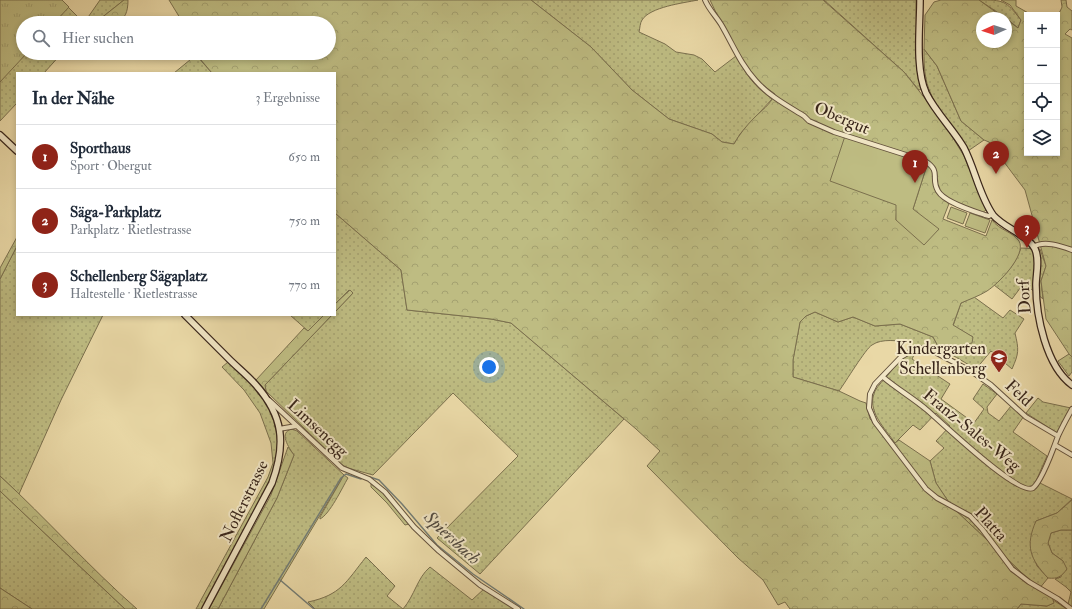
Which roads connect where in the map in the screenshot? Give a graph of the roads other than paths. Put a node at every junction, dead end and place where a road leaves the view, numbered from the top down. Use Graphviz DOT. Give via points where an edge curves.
graph roads {
  1 [pos="705,0"];
  2 [pos="920,0"];
  3 [pos="0,135"];
  4 [pos="16,150"];
  5 [pos="993,214"];
  6 [pos="1033,246"];
  7 [pos="1072,250"];
  8 [pos="186,316"];
  9 [pos="883,377"];
  10 [pos="1072,385"];
  11 [pos="267,398"];
  12 [pos="1072,409"];
  13 [pos="296,426"];
  14 [pos="280,429"];
  15 [pos="1058,436"];
  16 [pos="1055,445"];
  17 [pos="897,451"];
  18 [pos="1072,455"];
  19 [pos="204,609"];
  20 [pos="518,609"];
  21 [pos="1071,609"];
  1 -- 5 [label="street, Obergut" via="743,64 756,82 768,92 809,121 834,132 926,161 935,170 935,181 941,196 979,213 989,216"];
  2 -- 5 [label="street" via="920,62 926,92 963,147"];
  3 -- 4 [label="street"];
  5 -- 6 [label="street"];
  6 -- 7 [label="street" via="1055,245"];
  6 -- 10 [label="street, Dorf" via="1036,256 1036,301 1044,338 1055,365"];
  8 -- 11 [label="street, Noflerstrasse"];
  9 -- 15 [label="street, Feld" via="909,352 921,348 931,350 992,384 1026,417"];
  9 -- 16 [label="street, Franz-Sales-Weg" via="923,407 996,470 1026,488 1033,488 1037,483"];
  9 -- 17 [label="street, Feld" via="871,390 870,408 875,422"];
  11 -- 13 [label="street, Limsenegg"];
  11 -- 14 [label="street, Noflerstrasse"];
  12 -- 15 [label="street, Franz-Sales-Weg"];
  13 -- 14 [label="street"];
  13 -- 20 [label="street, Limsenegg" via="342,468 375,483 438,551 480,585"];
  14 -- 19 [label="street, Noflerstrasse" via="281,453 272,483"];
  15 -- 16 [label="street, Franz-Sales-Weg"];
  16 -- 18 [label="street"];
  17 -- 21 [label="street, Platta" via="926,489 937,498 962,510 976,522 1012,569"];
}
